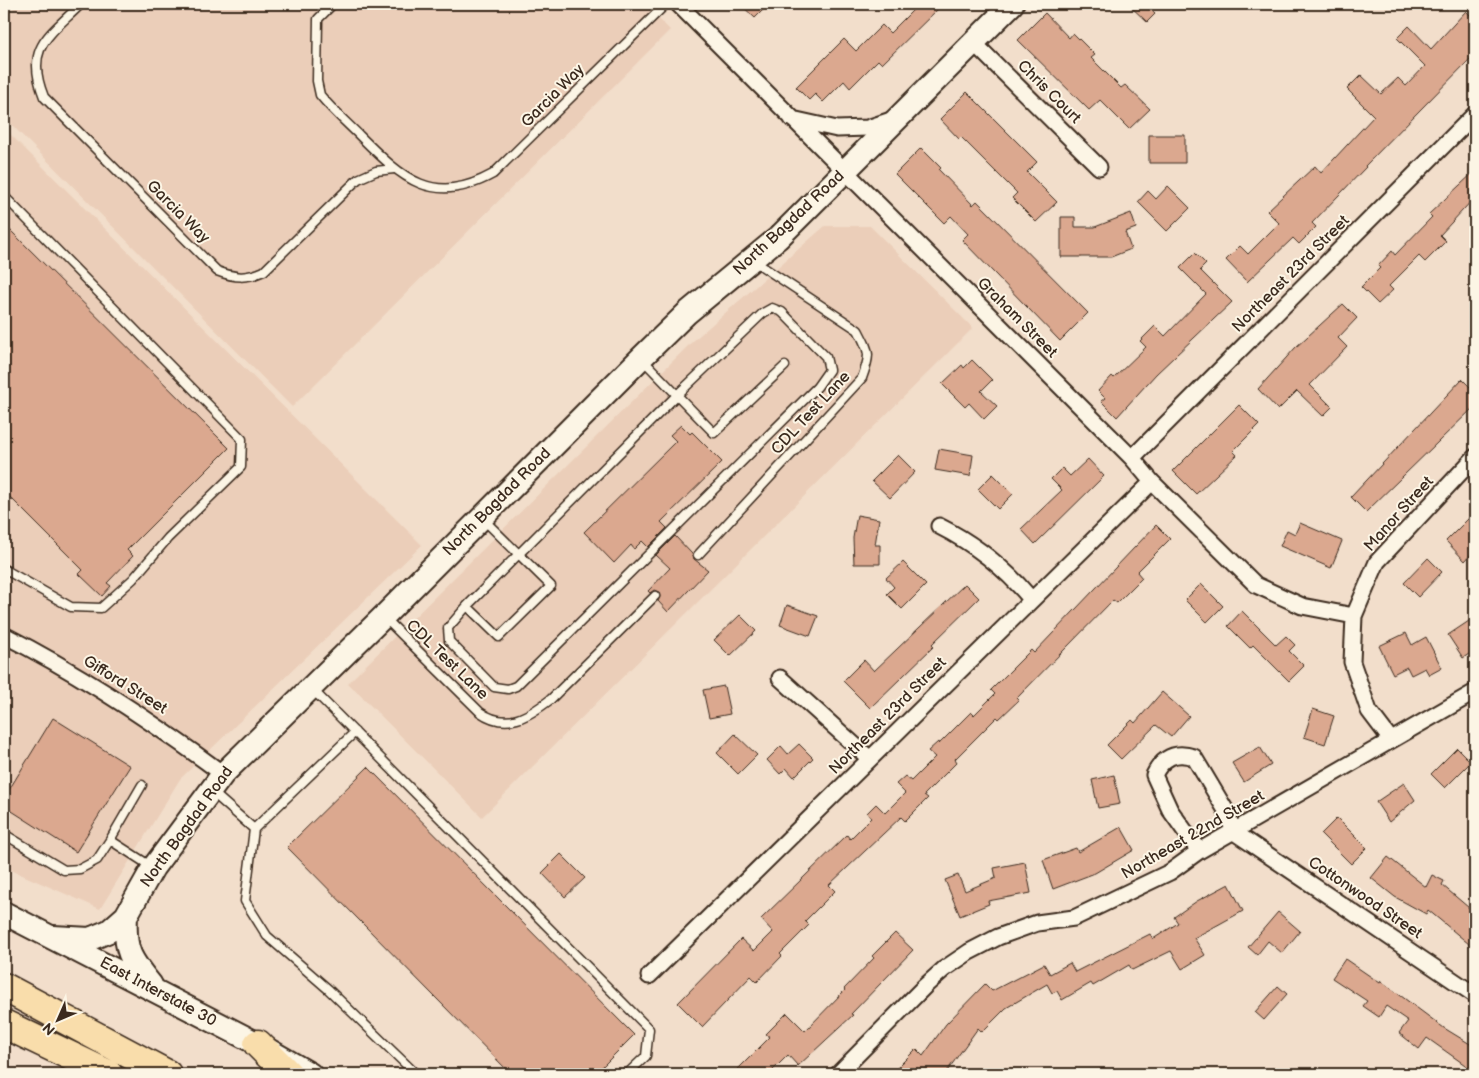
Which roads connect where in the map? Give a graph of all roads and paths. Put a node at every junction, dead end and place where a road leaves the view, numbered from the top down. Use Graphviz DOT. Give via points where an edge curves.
graph roads {
  1 [pos="81,4"];
  2 [pos="332,4"];
  3 [pos="666,4"];
  4 [pos="678,4"];
  5 [pos="1012,4"];
  6 [pos="974,43"];
  7 [pos="1475,114"];
  8 [pos="900,116"];
  9 [pos="791,118"];
  10 [pos="1099,167"];
  11 [pos="394,169"];
  12 [pos="845,171"];
  13 [pos="4,196"];
  14 [pos="752,260"];
  15 [pos="641,358"];
  16 [pos="785,366"];
  17 [pos="677,395"];
  18 [pos="1475,457"];
  19 [pos="1132,458"];
  20 [pos="1152,482"];
  21 [pos="482,518"];
  22 [pos="939,526"];
  23 [pos="518,554"];
  24 [pos="698,555"];
  25 [pos="4,569"];
  26 [pos="655,596"];
  27 [pos="1031,599"];
  28 [pos="467,606"];
  29 [pos="1354,616"];
  30 [pos="383,617"];
  31 [pos="4,635"];
  32 [pos="780,678"];
  33 [pos="311,687"];
  34 [pos="1473,698"];
  35 [pos="355,732"];
  36 [pos="1391,740"];
  37 [pos="870,759"];
  38 [pos="216,782"];
  39 [pos="142,785"];
  40 [pos="254,829"];
  41 [pos="1234,832"];
  42 [pos="4,834"];
  43 [pos="110,840"];
  44 [pos="1199,851"];
  45 [pos="153,868"];
  46 [pos="4,914"];
  47 [pos="126,916"];
  48 [pos="52,937"];
  49 [pos="649,976"];
  50 [pos="4,987"];
  51 [pos="156,990"];
  52 [pos="1475,994"];
  53 [pos="4,1024"];
  54 [pos="4,1043"];
  55 [pos="258,1044"];
  56 [pos="91,1072"];
  57 [pos="168,1074"];
  58 [pos="288,1074"];
  59 [pos="310,1074"];
  60 [pos="416,1074"];
  61 [pos="627,1074"];
  62 [pos="838,1074"];
  1 -- 11 [label="lane, Garcia Way" via="39,47 37,75 44,96 217,271 238,278 252,277 264,271 358,179 376,171"];
  2 -- 11 [label="lane, Garcia Way" via="318,19 317,81 320,95"];
  3 -- 11 [label="lane, Garcia Way" via="493,174 455,189 436,189"];
  4 -- 9 [label="street, Graham Street"];
  5 -- 6 [label="street, North Bagdad Road"];
  6 -- 8 [label="street, North Bagdad Road"];
  6 -- 10 [label="street, Chris Court"];
  7 -- 19 [label="street, Northeast 23rd Street"];
  8 -- 9 [label="street, North Bagdad Road" via="867,128 837,129"];
  8 -- 12 [label="street, North Bagdad Road"];
  9 -- 12 [label="street, Graham Street"];
  12 -- 14 [label="street, North Bagdad Road"];
  12 -- 19 [label="street, Graham Street"];
  13 -- 25 [label="lane" via="242,439 241,467 101,608 71,607"];
  14 -- 15 [label="street, North Bagdad Road" via="688,313"];
  14 -- 24 [label="lane, CDL Test Lane" via="858,330 870,358 862,378"];
  15 -- 17 [label="lane"];
  15 -- 21 [label="street, North Bagdad Road"];
  16 -- 17 [label="lane" via="714,433"];
  17 -- 23 [label="lane"];
  17 -- 28 [label="lane" via="772,308 782,312 826,357 828,363 829,370 817,387 516,686 508,689 494,687 449,642 448,628"];
  18 -- 29 [label="street, Manor Street" via="1377,562"];
  19 -- 20 [label="street, Graham Street"];
  20 -- 27 [label="street, Northeast 23rd Street"];
  20 -- 29 [label="street, Graham Street" via="1256,586 1302,606"];
  21 -- 23 [label="lane"];
  21 -- 30 [label="street, North Bagdad Road"];
  22 -- 27 [label="street" via="967,540 1012,576"];
  23 -- 28 [label="lane"];
  23 -- 28 [label="lane" via="550,586 499,638"];
  26 -- 30 [label="lane, CDL Test Lane" via="552,699 519,719 503,721 491,720 480,712"];
  27 -- 37 [label="street, Northeast 23rd Street"];
  29 -- 36 [label="street, Manor Street" via="1352,662 1369,711"];
  30 -- 33 [label="street, North Bagdad Road"];
  31 -- 38 [label="street, Gifford Street" via="53,660 153,722"];
  32 -- 37 [label="street"];
  33 -- 35 [label="lane"];
  33 -- 38 [label="street, North Bagdad Road"];
  34 -- 36 [label="street, Northeast 22nd Street"];
  35 -- 40 [label="lane"];
  35 -- 61 [label="lane" via="649,1029 646,1056"];
  36 -- 41 [label="street, Northeast 22nd Street"];
  37 -- 49 [label="street, Northeast 23rd Street"];
  38 -- 40 [label="lane"];
  38 -- 45 [label="street, North Bagdad Road"];
  39 -- 43 [label="lane"];
  40 -- 60 [label="lane" via="245,901 267,936 328,989"];
  41 -- 44 [label="street, Northeast 22nd Street"];
  41 -- 44 [label="street" via="1194,757 1172,754 1158,766 1154,775 1170,810"];
  41 -- 52 [label="street, Cottonwood Street"];
  42 -- 43 [label="lane" via="64,870 80,869 97,860"];
  43 -- 45 [label="lane"];
  44 -- 62 [label="street, Northeast 22nd Street" via="1170,872 1074,918 1036,923 998,937 944,968"];
  45 -- 47 [label="street, North Bagdad Road"];
  46 -- 48 [label="street, East Interstate 30"];
  47 -- 48 [label="street, North Bagdad Road" via="109,931 90,939"];
  47 -- 51 [label="street, North Bagdad Road" via="124,939 132,961"];
  48 -- 51 [label="street, East Interstate 30"];
  50 -- 57 [label="highway"];
  51 -- 55 [label="street, East Interstate 30"];
  53 -- 56 [label="highway"];
  54 -- 56 [label="highway"];
  55 -- 58 [label="highway"];
  55 -- 59 [label="street, East Interstate 30"];
}
